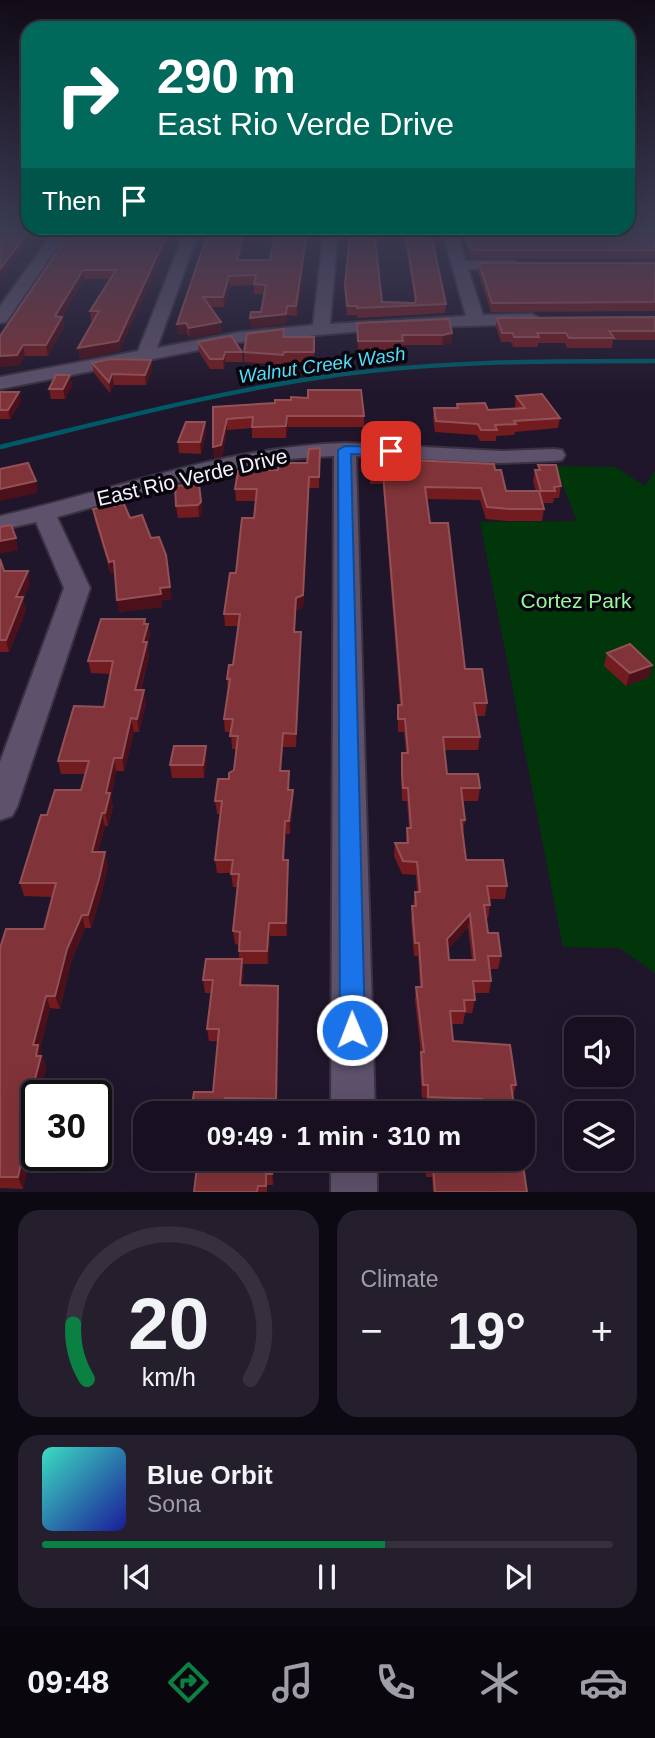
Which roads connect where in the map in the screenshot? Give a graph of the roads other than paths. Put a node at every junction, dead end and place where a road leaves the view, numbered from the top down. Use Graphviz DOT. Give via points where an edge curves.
graph roads {
  1 [pos="23,286"];
  2 [pos="171,286"];
  3 [pos="325,286"];
  4 [pos="466,286"];
  5 [pos="0,318"];
  6 [pos="550,319"];
  7 [pos="476,320"];
  8 [pos="321,328"];
  9 [pos="145,355"];
  10 [pos="0,383"];
  11 [pos="345,450"];
  12 [pos="554,455"];
  13 [pos="44,514"];
  14 [pos="0,523"];
  15 [pos="0,807"];
  16 [pos="353,1101"];
  17 [pos="354,1171"];
  18 [pos="354,1192"];
  1 -- 5 [label="street"];
  2 -- 9 [label="street"];
  3 -- 8 [label="street"];
  4 -- 7 [label="street"];
  6 -- 7 [label="street"];
  7 -- 8 [label="street"];
  8 -- 9 [label="street"];
  9 -- 10 [label="street"];
  11 -- 12 [label="street, East Rio Verde Drive"];
  11 -- 13 [label="street, East Rio Verde Drive" via="245,460"];
  11 -- 16 [label="street"];
  13 -- 14 [label="street, East Rio Verde Drive"];
  13 -- 15 [label="street" via="76,588"];
  17 -- 18 [label="street"];
}
